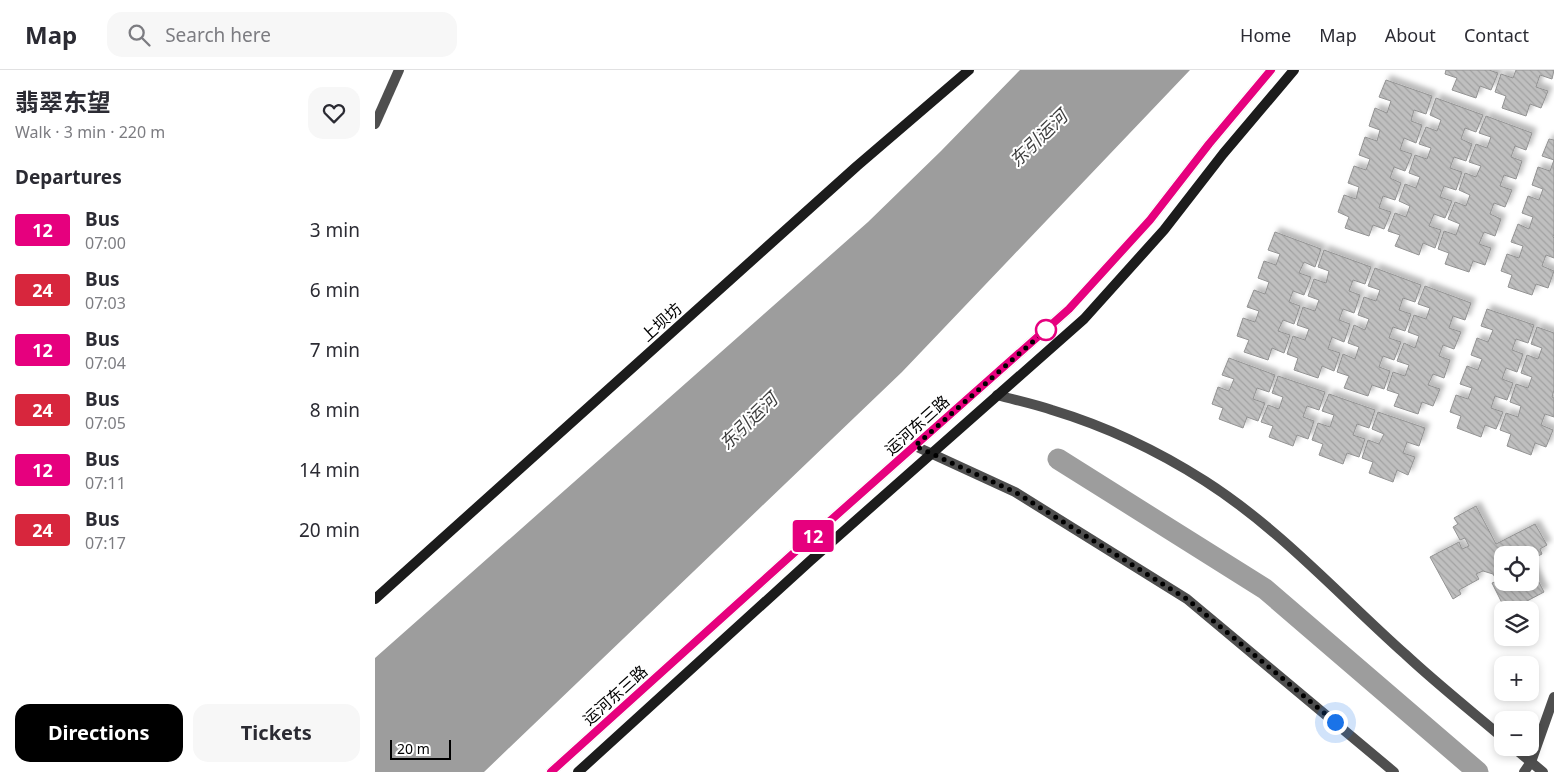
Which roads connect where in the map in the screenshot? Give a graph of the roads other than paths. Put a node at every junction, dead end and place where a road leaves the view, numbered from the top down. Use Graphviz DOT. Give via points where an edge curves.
graph roads {
  1 [pos="399,70"];
  2 [pos="969,70"];
  3 [pos="1271,70"];
  4 [pos="1293,70"];
  5 [pos="375,124"];
  6 [pos="997,395"];
  7 [pos="915,446"];
  8 [pos="931,454"];
  9 [pos="375,599"];
  10 [pos="1554,697"];
  11 [pos="1494,730"];
  12 [pos="1524,756"];
  13 [pos="1531,762"];
  14 [pos="551,772"];
  15 [pos="578,772"];
  16 [pos="1394,772"];
  17 [pos="1524,772"];
  18 [pos="1543,772"];
  1 -- 5 [label="street"];
  2 -- 9 [label="street, 上坝坊" via="857,166"];
  3 -- 7 [label="street, 运河东三路" via="1150,220 1069,309"];
  4 -- 6 [label="street, 运河东三路" via="1164,230 1084,319"];
  6 -- 8 [label="street, 运河东三路"];
  6 -- 11 [label="street" via="1105,429 1205,481 1295,550 1405,654"];
  7 -- 8 [label="street"];
  7 -- 14 [label="street, 运河东三路"];
  8 -- 15 [label="street, 运河东三路"];
  8 -- 16 [label="street" via="1015,492 1187,599"];
  10 -- 13 [label="street"];
  12 -- 13 [label="street"];
  13 -- 17 [label="street"];
  13 -- 18 [label="street"];
}
